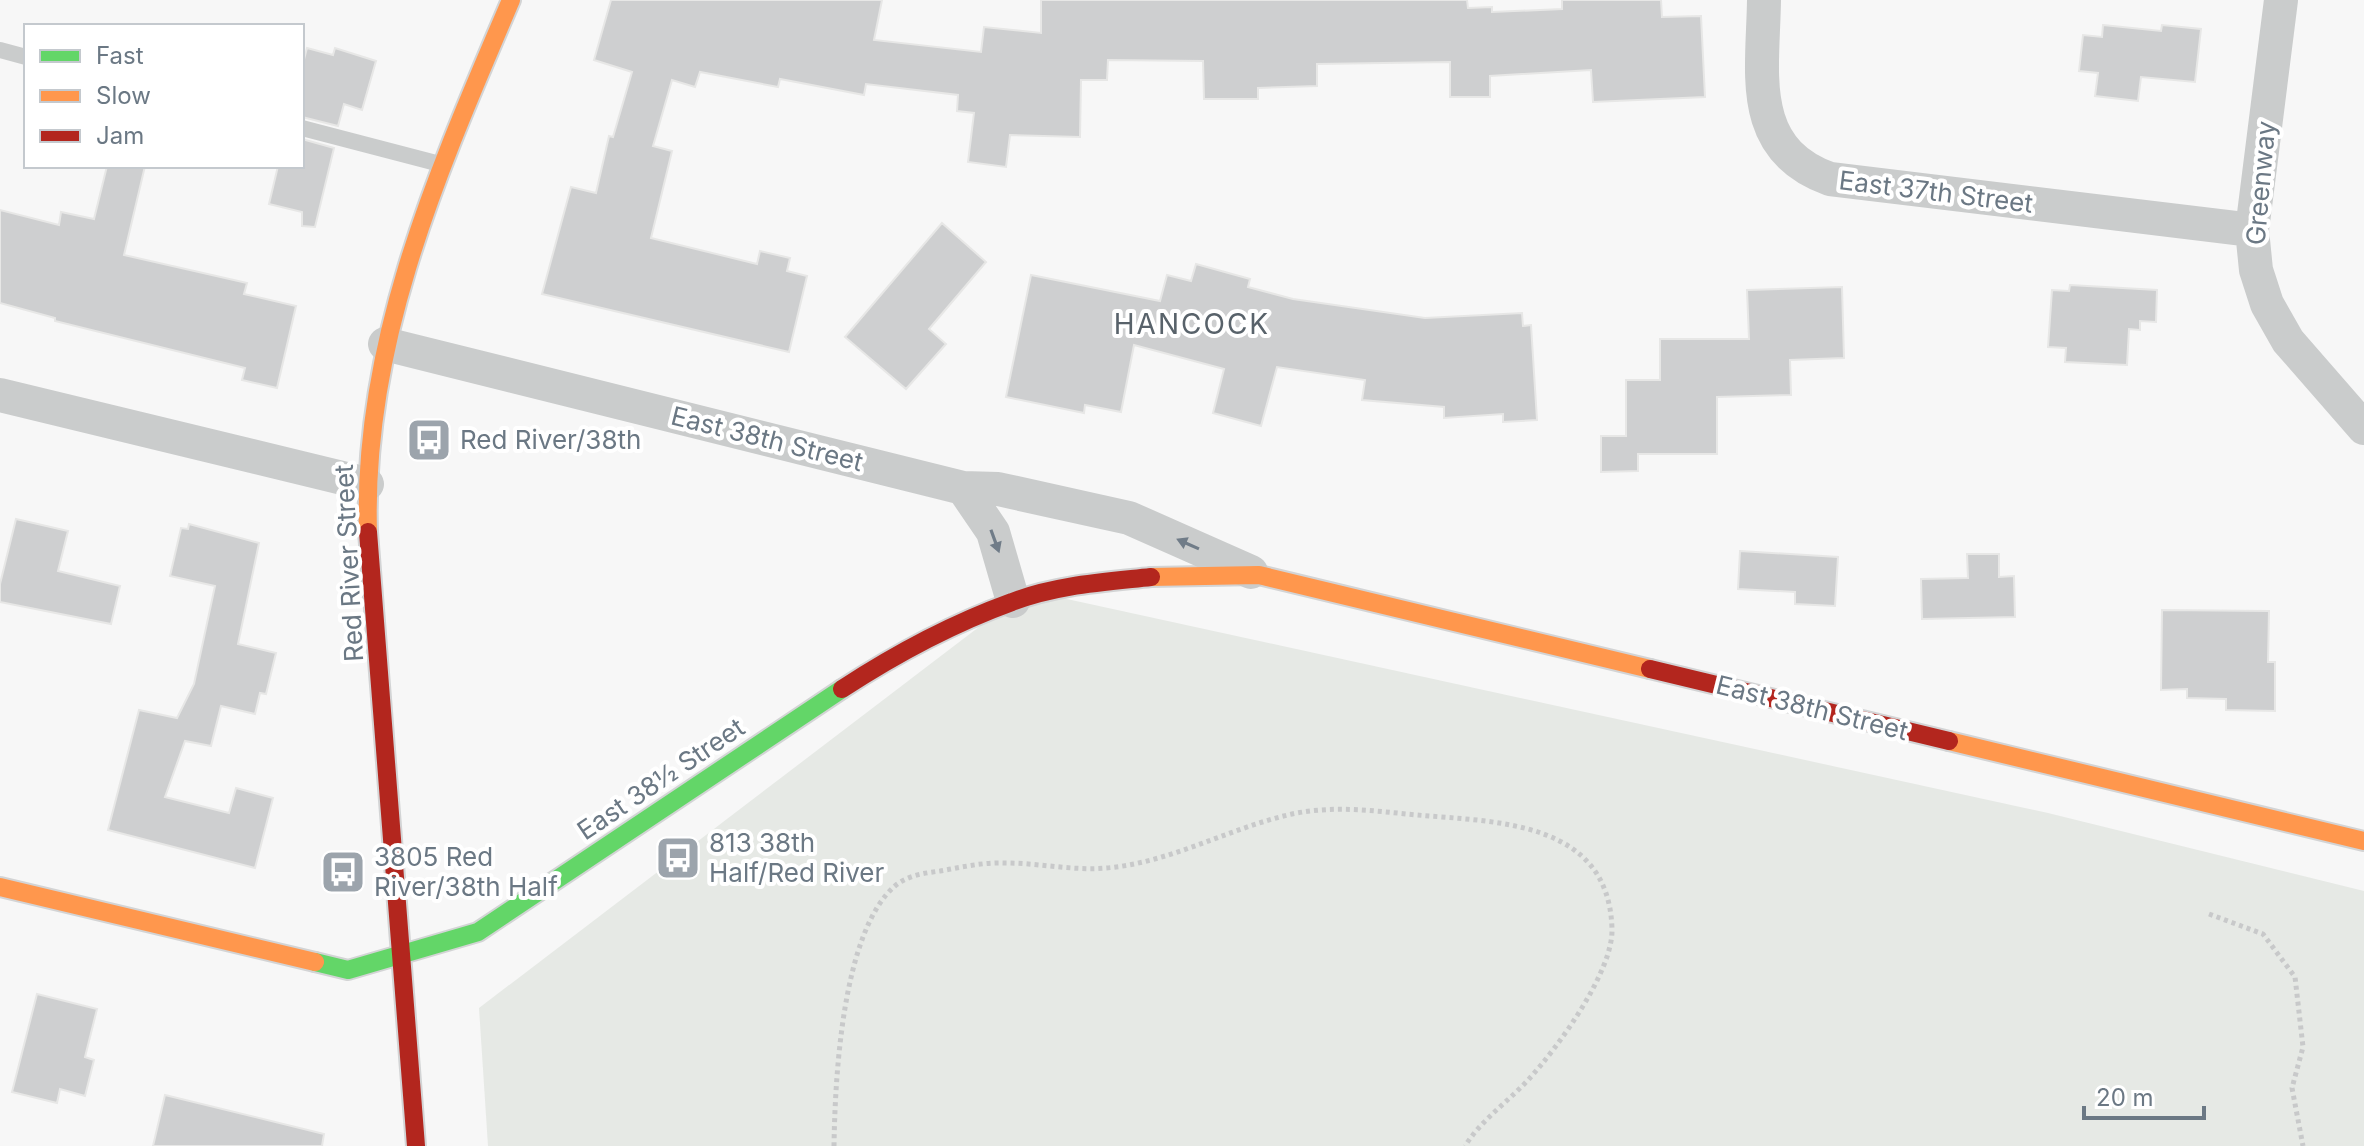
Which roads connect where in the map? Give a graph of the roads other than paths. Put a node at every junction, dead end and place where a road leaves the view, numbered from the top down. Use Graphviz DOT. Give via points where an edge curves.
graph roads {
  1 [pos="511,0"];
  2 [pos="1764,0"];
  3 [pos="2281,0"];
  4 [pos="0,50"];
  5 [pos="24,56"];
  6 [pos="304,129"];
  7 [pos="441,165"];
  8 [pos="2252,230"];
  9 [pos="385,344"];
  10 [pos="0,395"];
  11 [pos="2364,428"];
  12 [pos="367,484"];
  13 [pos="963,488"];
  14 [pos="1259,575"];
  15 [pos="1013,601"];
  16 [pos="2364,841"];
  17 [pos="0,887"];
  18 [pos="403,954"];
  19 [pos="416,1146"];
  1 -- 7 [label="street, Red River Street"];
  2 -- 8 [label="street, East 37th Street" via="1763,103 1769,128 1786,154 1806,171 1830,179"];
  3 -- 8 [label="street, Greenway"];
  4 -- 5 [label="lane"];
  6 -- 7 [label="lane"];
  7 -- 9 [label="street, Red River Street" via="400,280"];
  8 -- 11 [label="street, Greenway" via="2256,270 2267,304 2288,341"];
  9 -- 12 [label="street, Red River Street"];
  9 -- 13 [label="street, East 38th Street"];
  10 -- 12 [label="street"];
  12 -- 18 [label="street, Red River Street"];
  14 -- 13 [label="street, East 38th Street, one-way" via="1129,518 998,489"];
  13 -- 15 [label="street, one-way" via="993,532"];
  14 -- 15 [label="street, East 38th Street" via="1171,575 1081,585"];
  14 -- 16 [label="street, East 38th Street"];
  15 -- 18 [label="street, East 38½ Street" via="847,686 478,932"];
  17 -- 18 [label="street, East 38½ Street" via="348,970"];
  18 -- 19 [label="street, Red River Street"];
}
